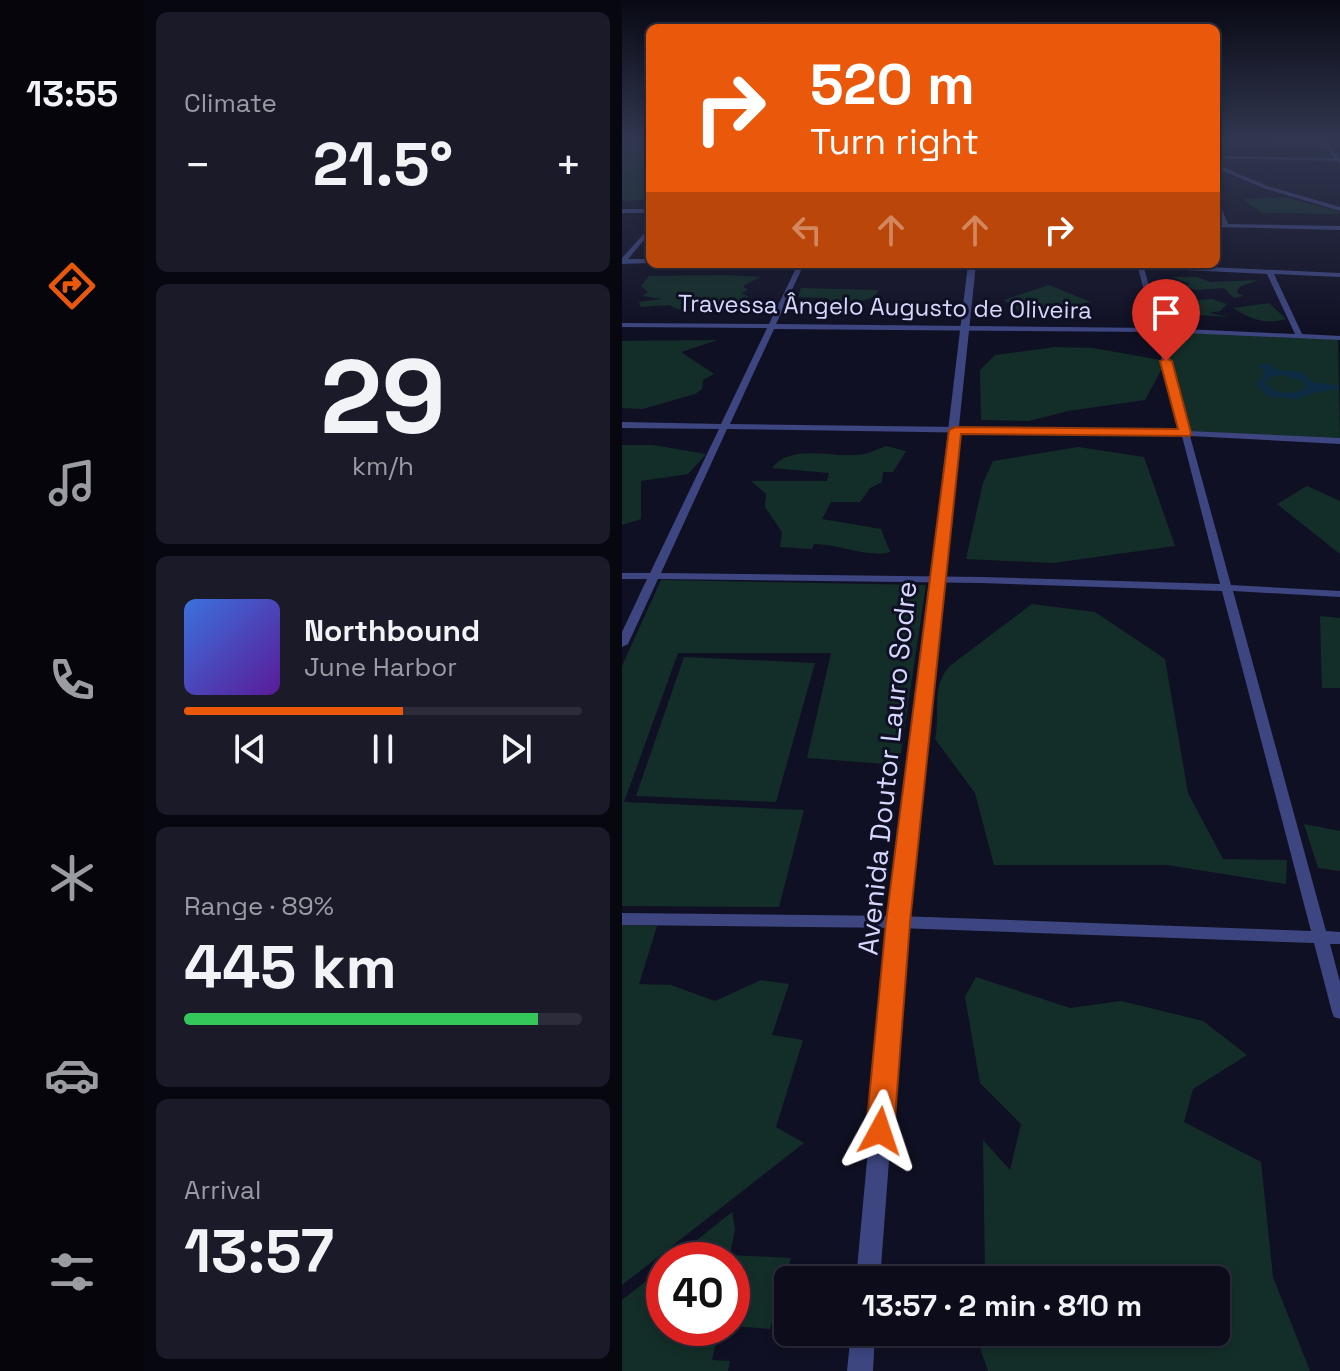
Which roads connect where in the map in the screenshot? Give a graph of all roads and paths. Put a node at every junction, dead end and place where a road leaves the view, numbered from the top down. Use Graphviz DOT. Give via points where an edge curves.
graph roads {
  1 [pos="622,211"];
  2 [pos="646,211"];
  3 [pos="1220,212"];
  4 [pos="1220,225"];
  5 [pos="1226,225"];
  6 [pos="1340,228"];
  7 [pos="646,234"];
  8 [pos="622,261"];
  9 [pos="646,261"];
  10 [pos="799,268"];
  11 [pos="972,268"];
  12 [pos="1141,268"];
  13 [pos="1204,268"];
  14 [pos="1269,271"];
  15 [pos="1340,275"];
  16 [pos="622,325"];
  17 [pos="774,326"];
  18 [pos="966,329"];
  19 [pos="1156,330"];
  20 [pos="1299,335"];
  21 [pos="1340,338"];
  22 [pos="622,425"];
  23 [pos="725,426"];
  24 [pos="955,430"];
  25 [pos="1185,433"];
  26 [pos="1340,441"];
  27 [pos="622,576"];
  28 [pos="655,576"];
  29 [pos="938,579"];
  30 [pos="1228,587"];
  31 [pos="1340,594"];
  32 [pos="622,644"];
  33 [pos="622,919"];
  34 [pos="898,922"];
  35 [pos="1319,935"];
  36 [pos="1340,938"];
  37 [pos="1340,1012"];
  38 [pos="869,1266"];
  39 [pos="862,1346"];
  40 [pos="860,1371"];
  1 -- 2 [label="street"];
  3 -- 5 [label="street"];
  4 -- 5 [label="street"];
  5 -- 6 [label="street"];
  7 -- 8 [label="street"];
  8 -- 9 [label="street"];
  10 -- 17 [label="street"];
  11 -- 18 [label="street, Avenida Doutor Lauro Sodre"];
  12 -- 19 [label="street"];
  13 -- 14 [label="street"];
  14 -- 15 [label="street"];
  14 -- 20 [label="street"];
  16 -- 17 [label="street, Travessa Ângelo Augusto de Oliveira"];
  17 -- 18 [label="street, Travessa Ângelo Augusto de Oliveira"];
  17 -- 23 [label="street"];
  18 -- 19 [label="street, Travessa Ângelo Augusto de Oliveira"];
  18 -- 24 [label="street, Avenida Doutor Lauro Sodre"];
  19 -- 20 [label="street, Travessa Ângelo Augusto de Oliveira"];
  19 -- 25 [label="street"];
  20 -- 21 [label="street, Travessa Ângelo Augusto de Oliveira"];
  22 -- 23 [label="street"];
  23 -- 24 [label="street"];
  23 -- 28 [label="street"];
  24 -- 25 [label="street"];
  24 -- 29 [label="street, Avenida Doutor Lauro Sodre"];
  25 -- 26 [label="street"];
  25 -- 30 [label="street"];
  27 -- 28 [label="street"];
  28 -- 29 [label="street"];
  28 -- 32 [label="street"];
  29 -- 30 [label="street"];
  29 -- 34 [label="street, Avenida Doutor Lauro Sodre"];
  30 -- 31 [label="street"];
  30 -- 35 [label="street"];
  33 -- 34 [label="street"];
  34 -- 35 [label="street"];
  34 -- 38 [label="street, Avenida Doutor Lauro Sodre"];
  35 -- 36 [label="street"];
  35 -- 37 [label="street"];
  39 -- 40 [label="street"];
}
